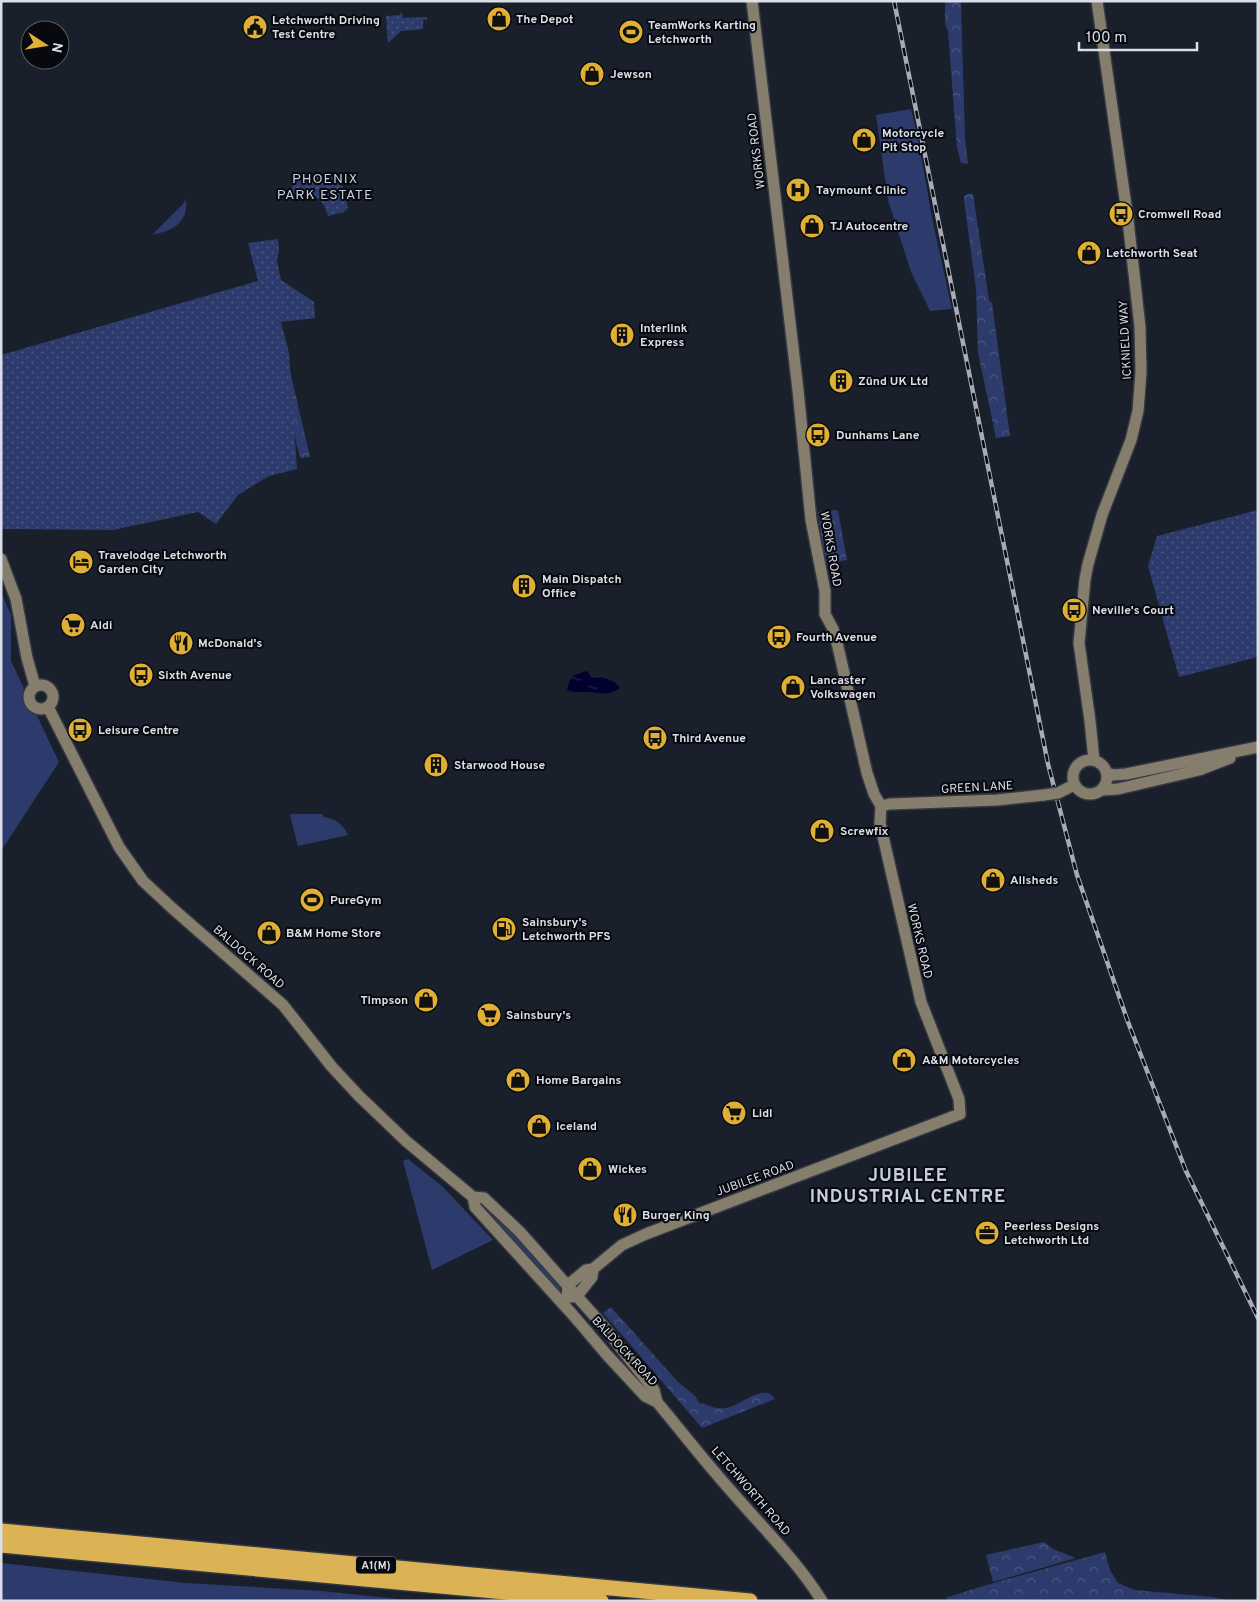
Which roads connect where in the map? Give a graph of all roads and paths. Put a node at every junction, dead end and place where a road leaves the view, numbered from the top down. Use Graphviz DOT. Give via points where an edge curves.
graph roads {
  1 [pos="752,1"];
  2 [pos="1097,1"];
  3 [pos="1,558"];
  4 [pos="35,686"];
  5 [pos="48,707"];
  6 [pos="1254,748"];
  7 [pos="1094,760"];
  8 [pos="1107,773"];
  9 [pos="1072,786"];
  10 [pos="1102,790"];
  11 [pos="881,806"];
  12 [pos="960,1114"];
  13 [pos="473,1196"];
  14 [pos="593,1269"];
  15 [pos="568,1284"];
  16 [pos="569,1299"];
  17 [pos="657,1402"];
  18 [pos="1,1531"];
  19 [pos="1,1545"];
  20 [pos="600,1601"];
  21 [pos="750,1601"];
  22 [pos="822,1601"];
  1 -- 11 [label="street, WORKS ROAD" via="799,399 810,520 825,591 825,614 833,629 868,773"];
  2 -- 7 [label="street, ICKNIELD WAY" via="1128,220 1140,327 1141,372 1138,411 1131,440 1102,514 1085,579 1079,643"];
  3 -- 4 [label="street" via="16,599"];
  4 -- 5 [label="street" via="50,690 53,698"];
  4 -- 5 [label="street" via="29,694 29,702 39,710"];
  5 -- 13 [label="street, BALDOCK ROAD" via="119,847 143,881 283,1005 359,1096"];
  6 -- 8 [label="street" via="1126,774"];
  6 -- 10 [label="street" via="1199,770"];
  7 -- 8 [label="street" via="1103,765"];
  7 -- 9 [label="street" via="1077,766"];
  8 -- 10 [label="street"];
  9 -- 10 [label="street" via="1088,794"];
  9 -- 11 [label="street, GREEN LANE, bridge" via="1058,792 1012,799"];
  11 -- 12 [label="street, WORKS ROAD" via="880,823 921,1002 958,1098"];
  12 -- 14 [label="street, JUBILEE ROAD" via="646,1234 622,1245"];
  13 -- 15 [label="street, BALDOCK ROAD" via="484,1198"];
  13 -- 16 [label="street, BALDOCK ROAD" via="475,1207"];
  14 -- 15 [label="street, JUBILEE ROAD" via="586,1270"];
  14 -- 16 [label="street, JUBILEE ROAD" via="592,1277"];
  15 -- 16 [label="street, BALDOCK ROAD"];
  16 -- 17 [label="street, BALDOCK ROAD" via="607,1355 646,1396"];
  16 -- 17 [label="street, BALDOCK ROAD" via="606,1328 654,1390"];
  17 -- 22 [label="street, LETCHWORTH ROAD" via="786,1553"];
  18 -- 21 [label="highway, A1(M)"];
  19 -- 20 [label="highway, A1(M)"];
}
